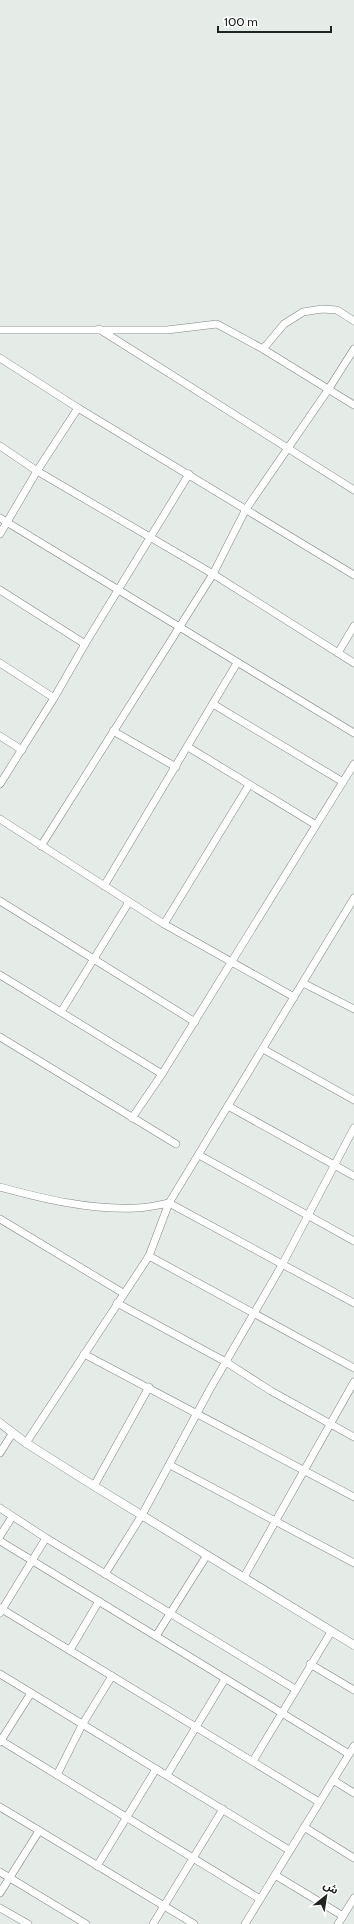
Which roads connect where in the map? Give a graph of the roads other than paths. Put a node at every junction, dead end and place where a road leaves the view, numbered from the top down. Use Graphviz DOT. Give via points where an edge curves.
graph roads {
  1 [pos="354,321"];
  2 [pos="99,329"];
  3 [pos="0,330"];
  4 [pos="263,349"];
  5 [pos="354,349"];
  6 [pos="0,358"];
  7 [pos="328,390"];
  8 [pos="354,405"];
  9 [pos="78,408"];
  10 [pos="0,446"];
  11 [pos="288,449"];
  12 [pos="37,471"];
  13 [pos="189,474"];
  14 [pos="354,490"];
  15 [pos="246,509"];
  16 [pos="0,518"];
  17 [pos="7,522"];
  18 [pos="0,534"];
  19 [pos="151,538"];
  20 [pos="213,574"];
  21 [pos="354,575"];
  22 [pos="0,590"];
  23 [pos="119,590"];
  24 [pos="179,626"];
  25 [pos="354,626"];
  26 [pos="85,644"];
  27 [pos="338,653"];
  28 [pos="237,663"];
  29 [pos="354,663"];
  30 [pos="0,664"];
  31 [pos="54,698"];
  32 [pos="213,704"];
  33 [pos="113,731"];
  34 [pos="354,733"];
  35 [pos="0,736"];
  36 [pos="188,747"];
  37 [pos="22,750"];
  38 [pos="354,764"];
  39 [pos="176,767"];
  40 [pos="343,782"];
  41 [pos="0,784"];
  42 [pos="249,784"];
  43 [pos="0,820"];
  44 [pos="316,825"];
  45 [pos="41,846"];
  46 [pos="104,886"];
  47 [pos="354,898"];
  48 [pos="0,901"];
  49 [pos="129,902"];
  50 [pos="352,906"];
  51 [pos="164,924"];
  52 [pos="94,960"];
  53 [pos="232,961"];
  54 [pos="0,975"];
  55 [pos="303,983"];
  56 [pos="294,997"];
  57 [pos="354,1009"];
  58 [pos="61,1012"];
  59 [pos="195,1022"];
  60 [pos="0,1037"];
  61 [pos="263,1049"];
  62 [pos="162,1074"];
  63 [pos="354,1100"];
  64 [pos="228,1106"];
  65 [pos="132,1118"];
  66 [pos="354,1128"];
  67 [pos="176,1144"];
  68 [pos="199,1155"];
  69 [pos="334,1165"];
  70 [pos="354,1176"];
  71 [pos="0,1187"];
  72 [pos="169,1203"];
  73 [pos="308,1214"];
  74 [pos="0,1219"];
  75 [pos="354,1241"];
  76 [pos="149,1256"];
  77 [pos="282,1265"];
  78 [pos="123,1293"];
  79 [pos="117,1303"];
  80 [pos="354,1303"];
  81 [pos="253,1313"];
  82 [pos="84,1354"];
  83 [pos="226,1362"];
  84 [pos="354,1368"];
  85 [pos="354,1382"];
  86 [pos="149,1387"];
  87 [pos="198,1413"];
  88 [pos="0,1423"];
  89 [pos="331,1425"];
  90 [pos="12,1434"];
  91 [pos="354,1437"];
  92 [pos="26,1443"];
  93 [pos="0,1453"];
  94 [pos="170,1465"];
  95 [pos="305,1470"];
  96 [pos="94,1486"];
  97 [pos="354,1497"];
  98 [pos="0,1508"];
  99 [pos="142,1515"];
  100 [pos="12,1517"];
  101 [pos="276,1521"];
  102 [pos="0,1536"];
  103 [pos="46,1538"];
  104 [pos="0,1541"];
  105 [pos="207,1555"];
  106 [pos="32,1560"];
  107 [pos="354,1563"];
  108 [pos="105,1574"];
  109 [pos="244,1577"];
  110 [pos="99,1601"];
  111 [pos="1,1610"];
  112 [pos="170,1614"];
  113 [pos="331,1632"];
  114 [pos="156,1636"];
  115 [pos="354,1645"];
  116 [pos="70,1650"];
  117 [pos="310,1664"];
  118 [pos="0,1674"];
  119 [pos="112,1676"];
  120 [pos="225,1679"];
  121 [pos="295,1689"];
  122 [pos="354,1690"];
  123 [pos="30,1693"];
  124 [pos="281,1713"];
  125 [pos="82,1725"];
  126 [pos="196,1727"];
  127 [pos="0,1741"];
  128 [pos="354,1746"];
  129 [pos="349,1754"];
  130 [pos="253,1761"];
  131 [pos="156,1769"];
  132 [pos="57,1775"];
  133 [pos="166,1775"];
  134 [pos="333,1780"];
  135 [pos="354,1793"];
  136 [pos="319,1802"];
  137 [pos="0,1807"];
  138 [pos="223,1810"];
  139 [pos="126,1818"];
  140 [pos="304,1827"];
  141 [pos="38,1831"];
  142 [pos="289,1850"];
  143 [pos="194,1858"];
  144 [pos="354,1858"];
  145 [pos="97,1866"];
  146 [pos="0,1872"];
  147 [pos="274,1875"];
  148 [pos="9,1878"];
  149 [pos="0,1892"];
  150 [pos="354,1898"];
  151 [pos="260,1899"];
  152 [pos="164,1906"];
  153 [pos="0,1908"];
  154 [pos="343,1916"];
  155 [pos="28,1924"];
  156 [pos="86,1924"];
  157 [pos="153,1924"];
  158 [pos="194,1924"];
  159 [pos="245,1924"];
  160 [pos="338,1924"];
  1 -- 4 [label="street" via="337,310 303,312 284,324"];
  2 -- 3 [label="street"];
  2 -- 4 [label="street" via="167,330 217,324"];
  2 -- 11 [label="street"];
  4 -- 7 [label="street"];
  5 -- 7 [label="street"];
  6 -- 9 [label="street"];
  7 -- 8 [label="street"];
  7 -- 11 [label="street"];
  9 -- 12 [label="street"];
  9 -- 13 [label="street"];
  10 -- 12 [label="street"];
  11 -- 14 [label="street"];
  11 -- 15 [label="street"];
  12 -- 17 [label="street"];
  12 -- 19 [label="street"];
  13 -- 15 [label="street"];
  13 -- 19 [label="street"];
  15 -- 20 [label="street"];
  15 -- 21 [label="street"];
  16 -- 17 [label="street"];
  17 -- 18 [label="street"];
  17 -- 23 [label="street"];
  19 -- 20 [label="street"];
  19 -- 23 [label="street"];
  20 -- 24 [label="street"];
  20 -- 27 [label="street"];
  22 -- 26 [label="street"];
  23 -- 24 [label="street"];
  23 -- 26 [label="street"];
  24 -- 28 [label="street"];
  24 -- 33 [label="street"];
  25 -- 27 [label="street"];
  26 -- 31 [label="street"];
  27 -- 29 [label="street"];
  28 -- 32 [label="street"];
  28 -- 34 [label="street"];
  30 -- 31 [label="street"];
  31 -- 37 [label="street"];
  32 -- 36 [label="street"];
  32 -- 40 [label="street"];
  33 -- 39 [label="street"];
  33 -- 45 [label="street"];
  35 -- 37 [label="street"];
  36 -- 39 [label="street"];
  36 -- 42 [label="street"];
  37 -- 41 [label="street"];
  38 -- 40 [label="street"];
  39 -- 46 [label="street"];
  40 -- 44 [label="street"];
  42 -- 44 [label="street"];
  42 -- 51 [label="street"];
  43 -- 45 [label="street"];
  44 -- 53 [label="street"];
  45 -- 46 [label="street"];
  46 -- 49 [label="street"];
  47 -- 50 [label="street"];
  48 -- 52 [label="street"];
  49 -- 51 [label="street"];
  49 -- 52 [label="street"];
  50 -- 55 [label="street"];
  51 -- 53 [label="street"];
  52 -- 58 [label="street"];
  52 -- 59 [label="street"];
  53 -- 56 [label="street"];
  53 -- 59 [label="street"];
  54 -- 58 [label="street"];
  55 -- 56 [label="street"];
  55 -- 57 [label="street"];
  56 -- 61 [label="street"];
  58 -- 62 [label="street"];
  59 -- 62 [label="street"];
  60 -- 65 [label="street"];
  61 -- 63 [label="street"];
  61 -- 64 [label="street"];
  62 -- 65 [label="street"];
  64 -- 68 [label="street"];
  64 -- 69 [label="street"];
  65 -- 67 [label="street"];
  66 -- 69 [label="street"];
  68 -- 72 [label="street"];
  68 -- 73 [label="street"];
  69 -- 70 [label="street"];
  69 -- 73 [label="street"];
  71 -- 72 [label="street" via="52,1201 95,1206 136,1208"];
  72 -- 76 [label="street"];
  72 -- 77 [label="street"];
  73 -- 75 [label="street"];
  73 -- 77 [label="street"];
  74 -- 78 [label="street"];
  76 -- 78 [label="street"];
  76 -- 81 [label="street"];
  77 -- 80 [label="street"];
  77 -- 81 [label="street"];
  78 -- 79 [label="street"];
  79 -- 82 [label="street"];
  79 -- 83 [label="street"];
  81 -- 83 [label="street"];
  81 -- 84 [label="street"];
  82 -- 86 [label="street"];
  82 -- 92 [label="street"];
  83 -- 87 [label="street"];
  83 -- 89 [label="street"];
  85 -- 89 [label="street"];
  86 -- 87 [label="street"];
  86 -- 96 [label="street"];
  87 -- 94 [label="street"];
  87 -- 95 [label="street"];
  88 -- 90 [label="street"];
  89 -- 91 [label="street"];
  89 -- 95 [label="street"];
  90 -- 92 [label="street"];
  90 -- 93 [label="street"];
  92 -- 96 [label="street"];
  94 -- 99 [label="street"];
  94 -- 101 [label="street"];
  95 -- 97 [label="street"];
  95 -- 101 [label="street"];
  96 -- 99 [label="street"];
  98 -- 100 [label="street"];
  99 -- 105 [label="street"];
  99 -- 108 [label="street"];
  100 -- 102 [label="street"];
  100 -- 103 [label="street"];
  101 -- 107 [label="street"];
  101 -- 109 [label="street"];
  103 -- 106 [label="street"];
  103 -- 108 [label="street"];
  104 -- 106 [label="street"];
  105 -- 109 [label="street"];
  105 -- 112 [label="street"];
  106 -- 110 [label="street"];
  106 -- 111 [label="street"];
  108 -- 112 [label="street"];
  109 -- 113 [label="street"];
  110 -- 114 [label="street"];
  110 -- 116 [label="street"];
  111 -- 116 [label="street"];
  112 -- 114 [label="street"];
  112 -- 121 [label="street"];
  113 -- 115 [label="street"];
  113 -- 117 [label="street"];
  114 -- 120 [label="street"];
  116 -- 119 [label="street"];
  117 -- 121 [label="street"];
  117 -- 122 [label="street"];
  118 -- 123 [label="street"];
  119 -- 125 [label="street"];
  119 -- 126 [label="street"];
  120 -- 124 [label="street"];
  120 -- 126 [label="street"];
  121 -- 124 [label="street"];
  123 -- 125 [label="street"];
  123 -- 127 [label="street"];
  124 -- 129 [label="street"];
  124 -- 130 [label="street"];
  125 -- 131 [label="street"];
  125 -- 132 [label="street"];
  126 -- 130 [label="street"];
  126 -- 133 [label="street"];
  127 -- 132 [label="street"];
  128 -- 129 [label="street"];
  129 -- 134 [label="street"];
  130 -- 136 [label="street"];
  131 -- 133 [label="street"];
  131 -- 139 [label="street"];
  132 -- 139 [label="street"];
  133 -- 138 [label="street"];
  134 -- 135 [label="street"];
  134 -- 136 [label="street"];
  136 -- 140 [label="street"];
  137 -- 141 [label="street"];
  138 -- 142 [label="street"];
  138 -- 143 [label="street"];
  139 -- 143 [label="street"];
  139 -- 145 [label="street"];
  140 -- 142 [label="street"];
  140 -- 144 [label="street"];
  141 -- 145 [label="street"];
  141 -- 148 [label="street"];
  142 -- 147 [label="street"];
  143 -- 151 [label="street"];
  143 -- 152 [label="street"];
  145 -- 152 [label="street"];
  146 -- 148 [label="street"];
  147 -- 151 [label="street"];
  147 -- 154 [label="street"];
  148 -- 149 [label="street"];
  148 -- 156 [label="street"];
  150 -- 154 [label="street"];
  151 -- 159 [label="street"];
  152 -- 157 [label="street"];
  152 -- 158 [label="street"];
  153 -- 155 [label="street"];
  154 -- 160 [label="street"];
}
